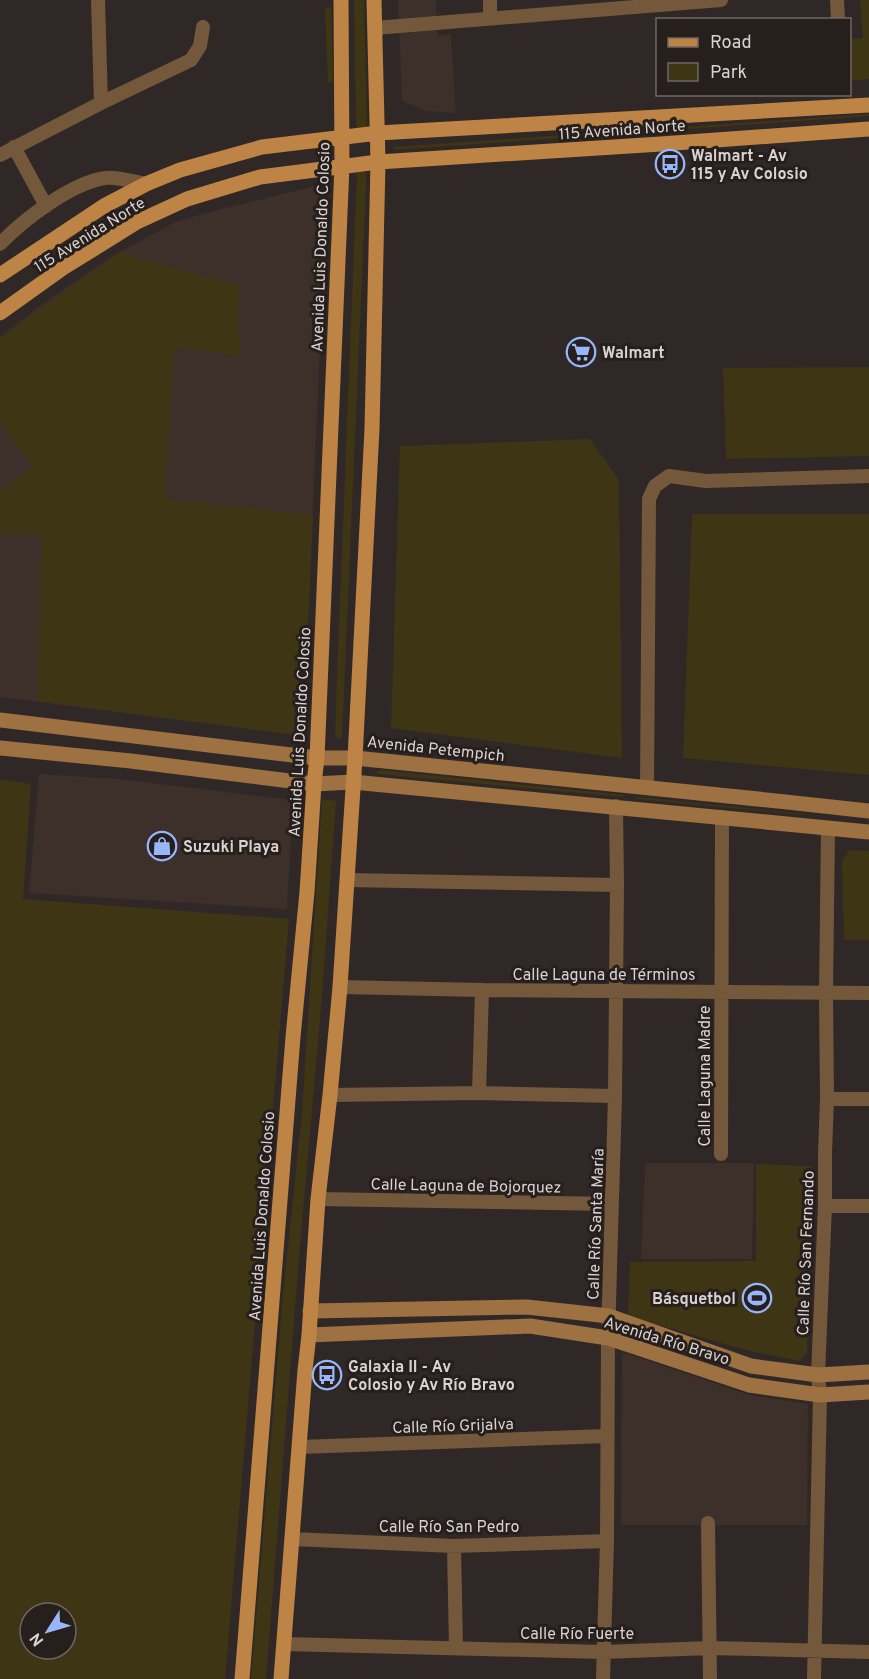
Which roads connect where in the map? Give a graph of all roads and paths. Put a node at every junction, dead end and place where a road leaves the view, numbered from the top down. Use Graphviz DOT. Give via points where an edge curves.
graph roads {
  1 [pos="98,0"];
  2 [pos="341,0"];
  3 [pos="374,0"];
  4 [pos="490,0"];
  5 [pos="721,0"];
  6 [pos="837,0"];
  7 [pos="490,18"];
  8 [pos="838,18"];
  9 [pos="203,27"];
  10 [pos="375,28"];
  11 [pos="844,100"];
  12 [pos="101,103"];
  13 [pos="869,105"];
  14 [pos="869,129"];
  15 [pos="378,133"];
  16 [pos="342,137"];
  17 [pos="14,147"];
  18 [pos="0,155"];
  19 [pos="378,162"];
  20 [pos="342,166"];
  21 [pos="146,184"];
  22 [pos="46,206"];
  23 [pos="0,244"];
  24 [pos="0,275"];
  25 [pos="0,314"];
  26 [pos="869,476"];
  27 [pos="0,720"];
  28 [pos="0,748"];
  29 [pos="318,758"];
  30 [pos="355,758"];
  31 [pos="353,782"];
  32 [pos="314,784"];
  33 [pos="647,788"];
  34 [pos="616,806"];
  35 [pos="869,811"];
  36 [pos="722,817"];
  37 [pos="828,828"];
  38 [pos="869,832"];
  39 [pos="347,880"];
  40 [pos="617,885"];
  41 [pos="340,987"];
  42 [pos="482,990"];
  43 [pos="615,991"];
  44 [pos="721,991"];
  45 [pos="826,993"];
  46 [pos="869,993"];
  47 [pos="479,1093"];
  48 [pos="330,1095"];
  49 [pos="615,1096"];
  50 [pos="827,1099"];
  51 [pos="869,1099"];
  52 [pos="721,1154"];
  53 [pos="318,1199"];
  54 [pos="612,1204"];
  55 [pos="825,1206"];
  56 [pos="869,1206"];
  57 [pos="310,1311"];
  58 [pos="609,1316"];
  59 [pos="309,1335"];
  60 [pos="608,1338"];
  61 [pos="869,1372"];
  62 [pos="818,1375"];
  63 [pos="869,1392"];
  64 [pos="820,1395"];
  65 [pos="607,1436"];
  66 [pos="300,1447"];
  67 [pos="708,1523"];
  68 [pos="291,1539"];
  69 [pos="607,1541"];
  70 [pos="454,1545"];
  71 [pos="284,1644"];
  72 [pos="456,1648"];
  73 [pos="710,1648"];
  74 [pos="815,1650"];
  75 [pos="603,1652"];
  76 [pos="869,1652"];
  77 [pos="242,1679"];
  78 [pos="281,1679"];
  79 [pos="603,1679"];
  80 [pos="710,1679"];
  81 [pos="814,1679"];
  1 -- 12 [label="street"];
  2 -- 16 [label="main road, Avenida Luis Donaldo Colosio"];
  3 -- 10 [label="main road"];
  4 -- 7 [label="street"];
  5 -- 7 [label="street"];
  6 -- 8 [label="street"];
  7 -- 10 [label="street"];
  9 -- 12 [label="street" via="200,46 192,60"];
  10 -- 15 [label="main road"];
  11 -- 13 [label="main road"];
  11 -- 15 [label="main road, 115 Avenida Norte" via="728,114"];
  12 -- 17 [label="street"];
  14 -- 19 [label="main road, 115 Avenida Norte"];
  15 -- 16 [label="main road, 115 Avenida Norte"];
  15 -- 19 [label="main road"];
  16 -- 20 [label="main road, Avenida Luis Donaldo Colosio"];
  16 -- 21 [label="main road, 115 Avenida Norte" via="262,147 180,170"];
  17 -- 18 [label="street"];
  17 -- 22 [label="street"];
  19 -- 20 [label="main road, 115 Avenida Norte"];
  19 -- 30 [label="main road" via="372,429"];
  20 -- 25 [label="main road, 115 Avenida Norte" via="260,177 187,199 137,222 63,268"];
  20 -- 29 [label="main road, Avenida Luis Donaldo Colosio"];
  21 -- 22 [label="street" via="106,177 71,189"];
  21 -- 24 [label="main road, 115 Avenida Norte" via="104,206"];
  22 -- 23 [label="street"];
  26 -- 33 [label="street" via="706,481 669,476 655,486 649,499"];
  27 -- 29 [label="main road, Avenida Petempich"];
  28 -- 32 [label="main road"];
  29 -- 30 [label="main road, Avenida Petempich"];
  29 -- 32 [label="main road, Avenida Luis Donaldo Colosio"];
  30 -- 31 [label="main road"];
  30 -- 33 [label="main road, Avenida Petempich"];
  31 -- 32 [label="main road"];
  31 -- 34 [label="main road"];
  31 -- 39 [label="main road"];
  32 -- 77 [label="main road, Avenida Luis Donaldo Colosio"];
  33 -- 35 [label="main road, Avenida Petempich"];
  34 -- 36 [label="main road"];
  34 -- 40 [label="street, Calle Río Santa María"];
  36 -- 37 [label="main road"];
  36 -- 44 [label="street, Calle Laguna Madre"];
  37 -- 38 [label="main road"];
  37 -- 45 [label="street, Calle Río San Fernando"];
  39 -- 40 [label="street"];
  39 -- 41 [label="main road"];
  40 -- 43 [label="street, Calle Río Santa María"];
  41 -- 42 [label="street, Calle Laguna de Términos"];
  41 -- 48 [label="main road"];
  42 -- 43 [label="street, Calle Laguna de Términos"];
  42 -- 47 [label="street"];
  43 -- 44 [label="street, Calle Laguna de Términos"];
  43 -- 49 [label="street, Calle Río Santa María"];
  44 -- 45 [label="street, Calle Laguna de Términos"];
  44 -- 52 [label="street, Calle Laguna Madre"];
  45 -- 46 [label="street, Calle Laguna de Términos"];
  45 -- 50 [label="street, Calle Río San Fernando"];
  47 -- 48 [label="street"];
  47 -- 49 [label="street"];
  48 -- 53 [label="main road"];
  49 -- 54 [label="street, Calle Río Santa María"];
  50 -- 51 [label="street"];
  50 -- 55 [label="street, Calle Río San Fernando"];
  53 -- 54 [label="street, Calle Laguna de Bojorquez"];
  53 -- 57 [label="main road"];
  54 -- 58 [label="street, Calle Río Santa María"];
  55 -- 56 [label="street"];
  55 -- 62 [label="street, Calle Río San Fernando"];
  57 -- 58 [label="main road, Avenida Río Bravo" via="527,1307"];
  57 -- 59 [label="main road"];
  58 -- 60 [label="street, Calle Río Santa María"];
  58 -- 62 [label="main road, Avenida Río Bravo" via="751,1366"];
  59 -- 60 [label="main road, Avenida Río Bravo" via="530,1326"];
  59 -- 66 [label="main road"];
  60 -- 64 [label="main road, Avenida Río Bravo" via="749,1385"];
  60 -- 65 [label="street, Calle Río Santa María"];
  61 -- 62 [label="main road, Avenida Río Bravo"];
  62 -- 64 [label="street, Calle Río San Fernando"];
  63 -- 64 [label="main road, Avenida Río Bravo"];
  64 -- 74 [label="street, Calle Río San Fernando"];
  65 -- 66 [label="street, Calle Río Grijalva"];
  65 -- 69 [label="street, Calle Río Santa María"];
  66 -- 68 [label="main road"];
  67 -- 73 [label="street"];
  68 -- 70 [label="street, Calle Río San Pedro"];
  68 -- 71 [label="main road"];
  69 -- 70 [label="street, Calle Río San Pedro"];
  69 -- 75 [label="street, Calle Río Santa María"];
  70 -- 72 [label="street"];
  71 -- 72 [label="street, Calle Río Fuerte"];
  71 -- 78 [label="main road"];
  72 -- 75 [label="street, Calle Río Fuerte"];
  73 -- 74 [label="street, Calle Río Fuerte"];
  73 -- 75 [label="street, Calle Río Fuerte"];
  73 -- 80 [label="street"];
  74 -- 76 [label="street, Calle Río Fuerte"];
  74 -- 81 [label="street, Calle Río San Fernando"];
  75 -- 79 [label="street, Calle Río Santa María"];
}
